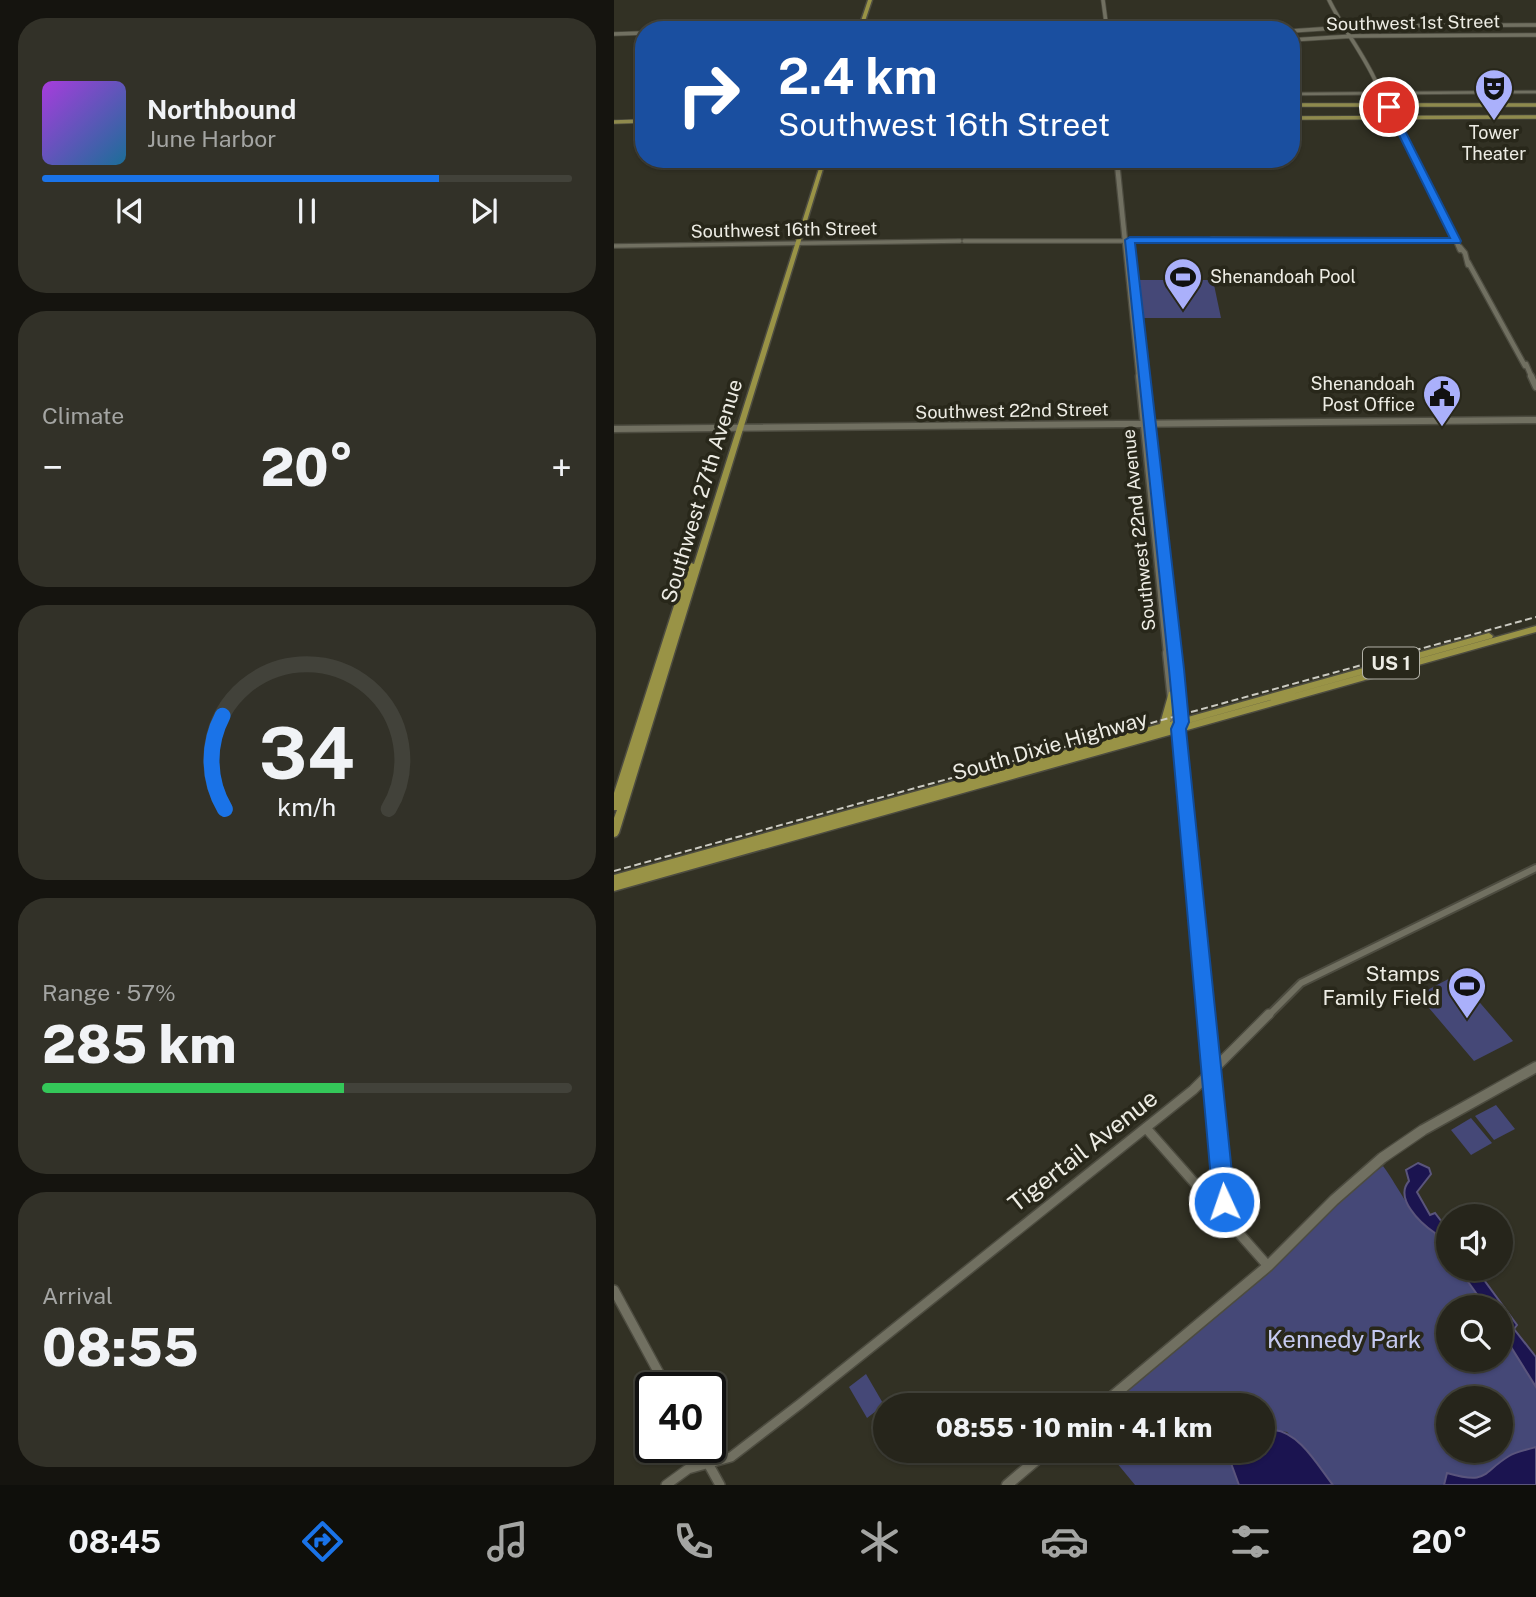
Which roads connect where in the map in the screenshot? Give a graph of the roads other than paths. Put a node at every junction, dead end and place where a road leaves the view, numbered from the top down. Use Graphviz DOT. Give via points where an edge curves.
graph roads {
  1 [pos="1103,0"];
  2 [pos="1331,0"];
  3 [pos="873,1"];
  4 [pos="866,16"];
  5 [pos="865,21"];
  6 [pos="1104,21"];
  7 [pos="1536,25"];
  8 [pos="1346,26"];
  9 [pos="1300,30"];
  10 [pos="616,34"];
  11 [pos="635,34"];
  12 [pos="1536,35"];
  13 [pos="1350,37"];
  14 [pos="1300,39"];
  15 [pos="1536,92"];
  16 [pos="1381,93"];
  17 [pos="1300,94"];
  18 [pos="1536,105"];
  19 [pos="1300,106"];
  20 [pos="1388,106"];
  21 [pos="1536,117"];
  22 [pos="1300,118"];
  23 [pos="1394,118"];
  24 [pos="635,121"];
  25 [pos="614,122"];
  26 [pos="819,168"];
  27 [pos="1120,168"];
  28 [pos="1127,240"];
  29 [pos="1456,241"];
  30 [pos="795,244"];
  31 [pos="614,246"];
  32 [pos="1536,387"];
  33 [pos="1536,418"];
  34 [pos="1146,422"];
  35 [pos="738,426"];
  36 [pos="614,427"];
  37 [pos="723,475"];
  38 [pos="1155,500"];
  39 [pos="693,569"];
  40 [pos="1536,623"];
  41 [pos="1536,629"];
  42 [pos="1423,658"];
  43 [pos="1172,694"];
  44 [pos="1178,725"];
  45 [pos="1164,726"];
  46 [pos="630,769"];
  47 [pos="904,803"];
  48 [pos="614,807"];
  49 [pos="614,833"];
  50 [pos="690,858"];
  51 [pos="1536,868"];
  52 [pos="676,870"];
  53 [pos="614,874"];
  54 [pos="630,875"];
  55 [pos="614,879"];
  56 [pos="614,887"];
  57 [pos="1211,1051"];
  58 [pos="1226,1057"];
  59 [pos="1536,1067"];
  60 [pos="1213,1072"];
  61 [pos="1200,1084"];
  62 [pos="1215,1090"];
  63 [pos="1146,1128"];
  64 [pos="1221,1214"];
  65 [pos="1268,1266"];
  66 [pos="614,1290"];
  67 [pos="658,1372"];
  68 [pos="1116,1393"];
  69 [pos="726,1459"];
  70 [pos="708,1463"];
  71 [pos="1033,1463"];
  72 [pos="666,1485"];
  73 [pos="720,1485"];
  74 [pos="1007,1485"];
  1 -- 6 [label="main road"];
  2 -- 8 [label="main road"];
  3 -- 4 [label="highway"];
  4 -- 5 [label="highway"];
  7 -- 8 [label="main road"];
  8 -- 9 [label="main road"];
  8 -- 13 [label="main road"];
  10 -- 11 [label="main road"];
  12 -- 13 [label="main road, Southwest 1st Street"];
  13 -- 14 [label="main road, Southwest 1st Street"];
  13 -- 16 [label="main road"];
  15 -- 16 [label="street"];
  16 -- 17 [label="street"];
  16 -- 20 [label="main road"];
  18 -- 20 [label="main road"];
  19 -- 20 [label="main road"];
  20 -- 23 [label="main road"];
  21 -- 23 [label="main road"];
  22 -- 23 [label="main road"];
  23 -- 29 [label="main road"];
  24 -- 25 [label="main road"];
  26 -- 30 [label="highway, Southwest 27th Avenue"];
  27 -- 28 [label="main road, Southwest 22nd Avenue"];
  28 -- 29 [label="street, Southwest 16th Street"];
  28 -- 30 [label="street, Southwest 16th Street"];
  28 -- 34 [label="main road, Southwest 22nd Avenue"];
  29 -- 32 [label="main road"];
  30 -- 31 [label="street, Southwest 16th Street"];
  30 -- 35 [label="highway, Southwest 27th Avenue"];
  33 -- 34 [label="main road, Southwest 22nd Street"];
  34 -- 35 [label="main road, Southwest 22nd Street"];
  34 -- 38 [label="main road, Southwest 22nd Avenue"];
  35 -- 36 [label="main road, Southwest 22nd Street"];
  35 -- 37 [label="highway, Southwest 27th Avenue"];
  37 -- 39 [label="highway, Southwest 27th Avenue"];
  38 -- 43 [label="main road, Southwest 22nd Avenue"];
  38 -- 44 [label="main road, Southwest 22nd Avenue"];
  39 -- 46 [label="highway, Southwest 27th Avenue"];
  39 -- 46 [label="highway, Southwest 27th Avenue"];
  40 -- 42 [label="highway, South Dixie Highway / US 1"];
  41 -- 42 [label="highway, South Dixie Highway / US 1"];
  42 -- 44 [label="highway, South Dixie Highway / US 1"];
  43 -- 44 [label="main road, Southwest 22nd Avenue"];
  43 -- 45 [label="highway"];
  44 -- 45 [label="highway, South Dixie Highway / US 1"];
  44 -- 47 [label="highway, South Dixie Highway / US 1"];
  44 -- 57 [label="street, Southwest 22nd Avenue"];
  45 -- 47 [label="highway, South Dixie Highway / US 1"];
  46 -- 48 [label="highway, Southwest 27th Avenue"];
  46 -- 49 [label="highway, Southwest 27th Avenue"];
  47 -- 50 [label="highway, South Dixie Highway / US 1"];
  47 -- 52 [label="highway"];
  50 -- 52 [label="highway"];
  50 -- 54 [label="highway, South Dixie Highway / US 1"];
  51 -- 58 [label="street, Tigertail Avenue" via="1304,981"];
  52 -- 56 [label="highway"];
  53 -- 54 [label="highway"];
  54 -- 55 [label="highway, South Dixie Highway / US 1"];
  57 -- 58 [label="street"];
  57 -- 60 [label="street, Southwest 22nd Avenue"];
  58 -- 60 [label="street, Tigertail Avenue"];
  59 -- 65 [label="main road" via="1442,1118 1391,1152 1334,1200"];
  60 -- 61 [label="street, Tigertail Avenue"];
  60 -- 62 [label="street, Southwest 22nd Avenue"];
  61 -- 62 [label="street"];
  61 -- 63 [label="street, Tigertail Avenue"];
  62 -- 64 [label="street, Southwest 22nd Avenue" via="1224,1192"];
  63 -- 64 [label="street"];
  63 -- 69 [label="street, Tigertail Avenue"];
  64 -- 65 [label="street"];
  65 -- 68 [label="main road"];
  66 -- 67 [label="street"];
  70 -- 72 [label="street, Tigertail Avenue" via="688,1469"];
  70 -- 73 [label="street"];
  71 -- 74 [label="main road"];
}
